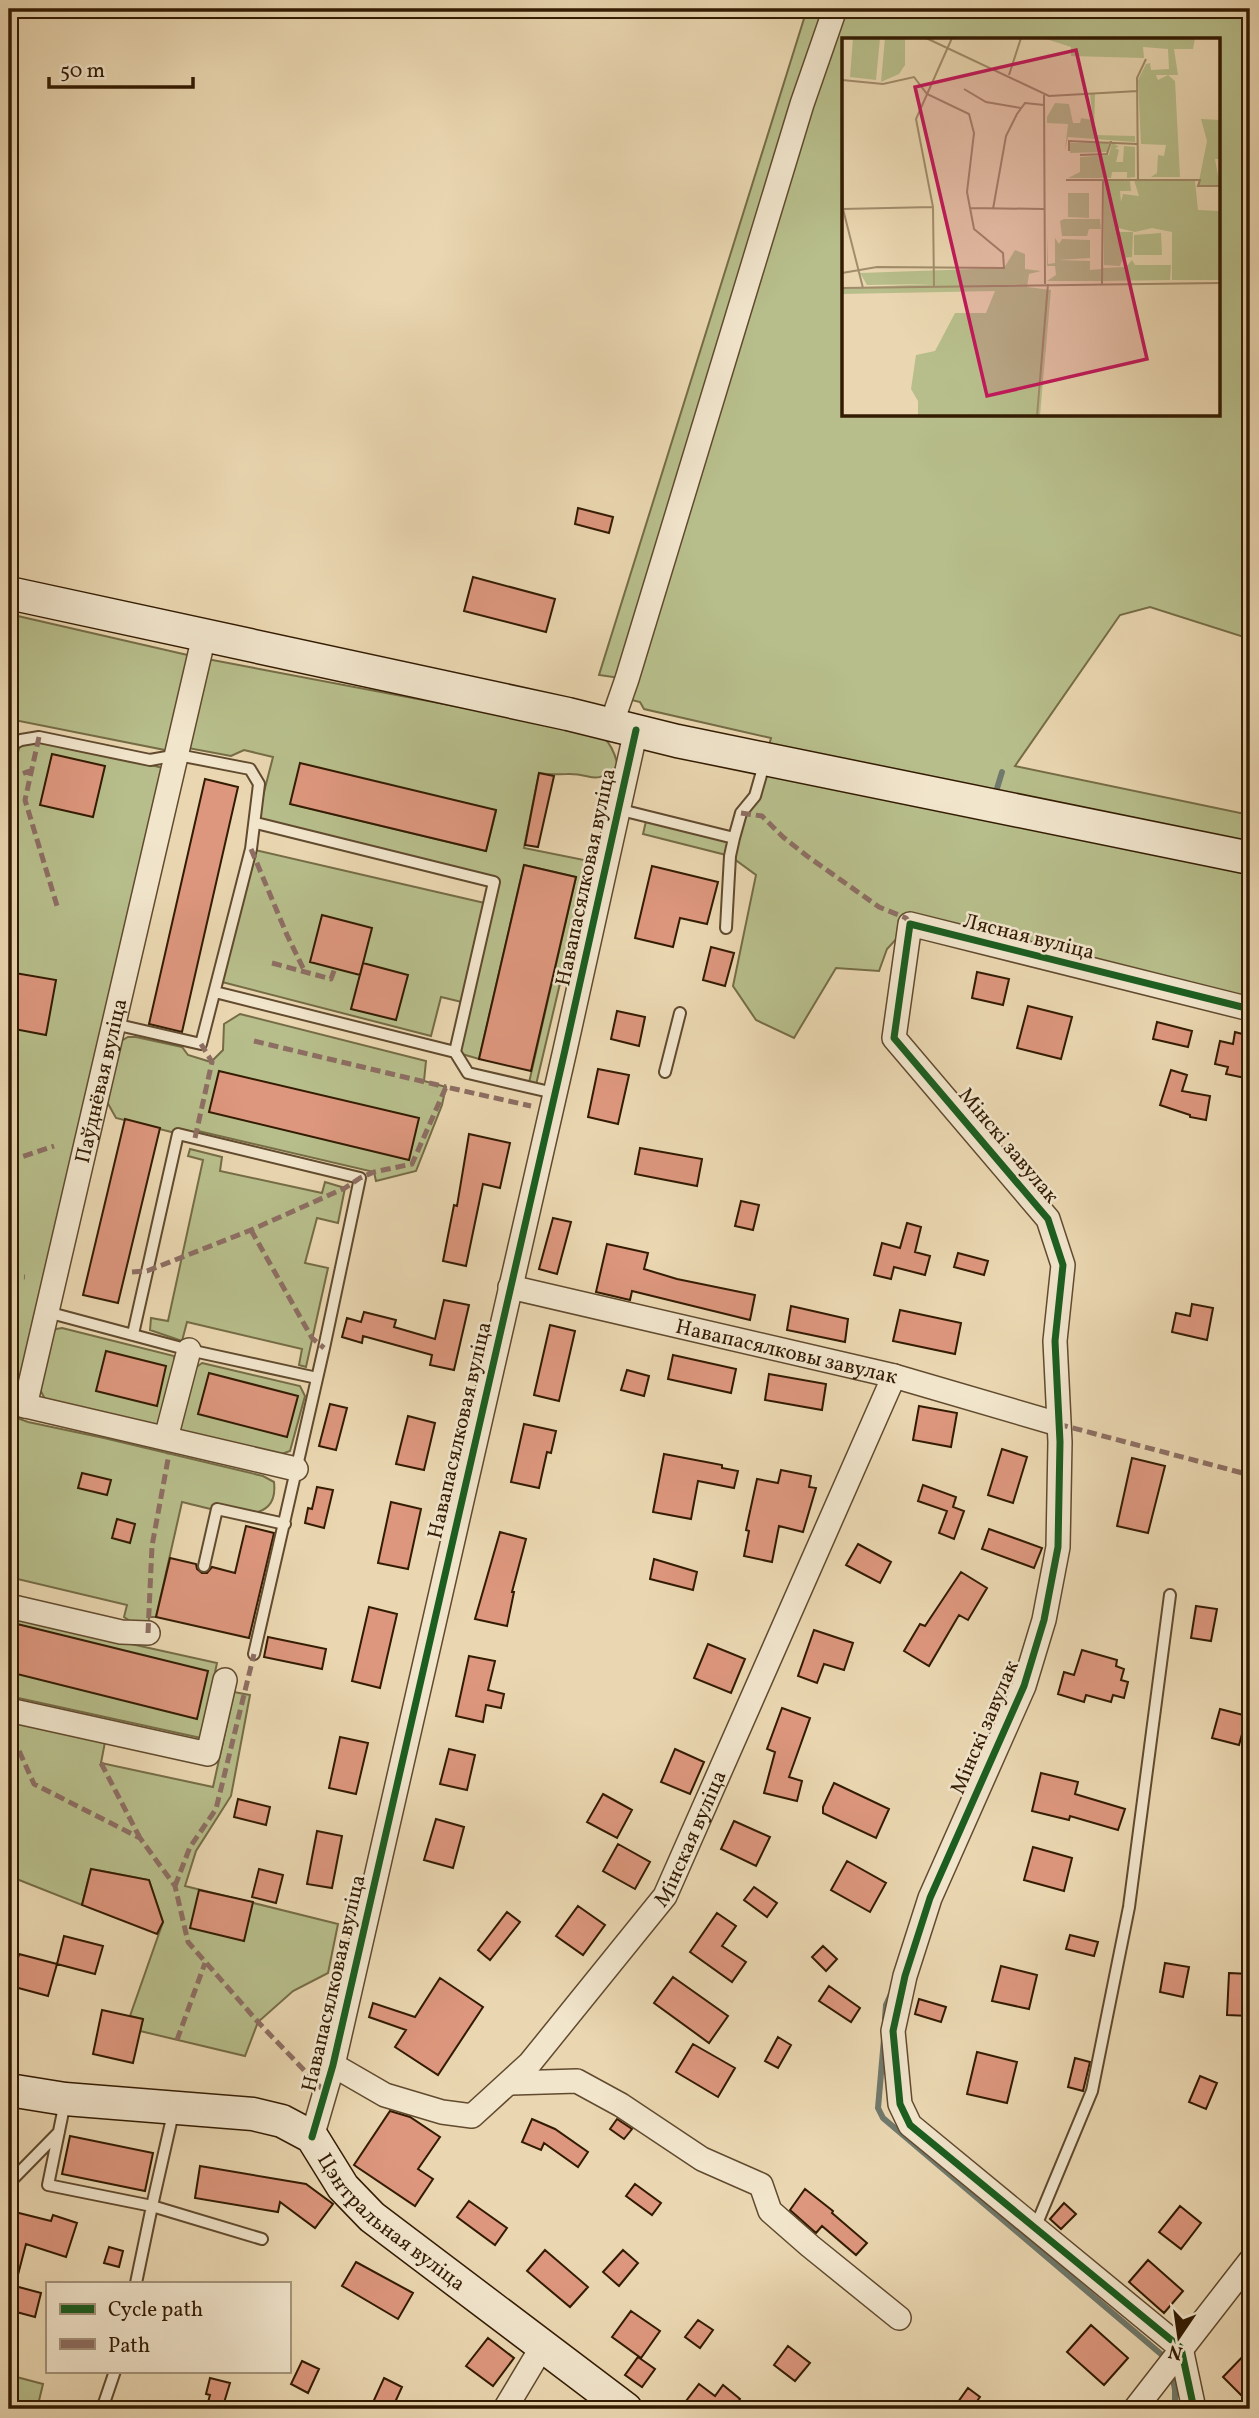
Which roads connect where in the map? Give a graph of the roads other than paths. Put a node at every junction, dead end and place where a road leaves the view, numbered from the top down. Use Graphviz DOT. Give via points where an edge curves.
graph roads {
  1 [pos="835,9"];
  2 [pos="9,593"];
  3 [pos="204,636"];
  4 [pos="623,727"];
  5 [pos="9,746"];
  6 [pos="178,755"];
  7 [pos="766,759"];
  8 [pos="617,809"];
  9 [pos="256,822"];
  10 [pos="734,838"];
  11 [pos="1250,858"];
  12 [pos="726,928"];
  13 [pos="215,992"];
  14 [pos="1250,1009"];
  15 [pos="680,1013"];
  16 [pos="114,1024"];
  17 [pos="894,1038"];
  18 [pos="455,1052"];
  19 [pos="665,1072"];
  20 [pos="554,1093"];
  21 [pos="510,1287"];
  22 [pos="47,1312"];
  23 [pos="133,1334"];
  24 [pos="190,1350"];
  25 [pos="894,1376"];
  26 [pos="317,1378"];
  27 [pos="17,1404"];
  28 [pos="1058,1424"];
  29 [pos="166,1438"];
  30 [pos="296,1469"];
  31 [pos="285,1524"];
  32 [pos="204,1566"];
  33 [pos="1170,1595"];
  34 [pos="9,1606"];
  35 [pos="148,1633"];
  36 [pos="254,1654"];
  37 [pos="225,1680"];
  38 [pos="9,1710"];
  39 [pos="333,2065"];
  40 [pos="511,2083"];
  41 [pos="9,2090"];
  42 [pos="65,2099"];
  43 [pos="175,2107"];
  44 [pos="59,2132"];
  45 [pos="312,2137"];
  46 [pos="9,2183"];
  47 [pos="152,2206"];
  48 [pos="1035,2228"];
  49 [pos="262,2239"];
  50 [pos="1250,2261"];
  51 [pos="136,2282"];
  52 [pos="899,2318"];
  53 [pos="542,2347"];
  54 [pos="1181,2348"];
  55 [pos="115,2372"];
  56 [pos="102,2409"];
  57 [pos="505,2409"];
  58 [pos="626,2409"];
  59 [pos="1135,2409"];
  60 [pos="1194,2409"];
  1 -- 4 [label="street, Навапасялковая вуліца" via="627,679"];
  2 -- 3 [label="main road"];
  3 -- 4 [label="main road"];
  3 -- 6 [label="street, Паўднёвая вуліца"];
  4 -- 7 [label="main road"];
  4 -- 8 [label="street, Навапасялковая вуліца"];
  5 -- 6 [label="lane" via="39,737 150,760"];
  6 -- 9 [label="lane" via="250,769 259,785"];
  6 -- 16 [label="street, Паўднёвая вуліца"];
  7 -- 10 [label="lane" via="755,796 741,813"];
  7 -- 11 [label="main road"];
  8 -- 10 [label="lane"];
  8 -- 20 [label="street, Навапасялковая вуліца"];
  9 -- 13 [label="lane"];
  9 -- 18 [label="lane" via="495,882"];
  10 -- 12 [label="lane"];
  13 -- 16 [label="lane" via="201,1044"];
  13 -- 18 [label="lane"];
  14 -- 17 [label="street, Лясная вуліца" via="910,924"];
  15 -- 19 [label="lane"];
  16 -- 22 [label="street, Паўднёвая вуліца"];
  17 -- 28 [label="street, Мінскі завулак" via="1048,1219 1063,1265 1055,1341"];
  18 -- 20 [label="lane" via="468,1073"];
  20 -- 21 [label="street, Навапасялковая вуліца"];
  21 -- 25 [label="street, Навапасялковы завулак"];
  21 -- 39 [label="street, Навапасялковая вуліца"];
  22 -- 23 [label="lane"];
  22 -- 27 [label="street, Паўднёвая вуліца"];
  23 -- 24 [label="lane"];
  23 -- 26 [label="lane" via="178,1134 360,1178"];
  24 -- 26 [label="lane"];
  24 -- 29 [label="street"];
  25 -- 28 [label="street, Навапасялковы завулак"];
  25 -- 40 [label="street, Мінская вуліца" via="666,1896"];
  26 -- 30 [label="lane"];
  27 -- 29 [label="street"];
  28 -- 48 [label="street, Мінскі завулак" via="1058,1547 1044,1620 1024,1686 930,1898 893,2031 900,2104 910,2125"];
  29 -- 30 [label="street"];
  30 -- 31 [label="lane"];
  31 -- 32 [label="lane" via="216,1509"];
  31 -- 36 [label="lane"];
  33 -- 48 [label="lane" via="1129,1907 1092,2091"];
  34 -- 35 [label="street" via="121,1632"];
  37 -- 38 [label="street" via="208,1754"];
  39 -- 40 [label="street, Мінская вуліца" via="385,2095 472,2116"];
  39 -- 45 [label="street, Навапасялковая вуліца"];
  40 -- 52 [label="street" via="577,2081 702,2160 761,2185 770,2211"];
  41 -- 42 [label="main road, Цэнтральная вуліца"];
  42 -- 43 [label="main road, Цэнтральная вуліца"];
  42 -- 44 [label="lane"];
  43 -- 45 [label="main road, Цэнтральная вуліца" via="253,2113 282,2121"];
  43 -- 47 [label="lane"];
  44 -- 46 [label="lane"];
  44 -- 47 [label="lane" via="48,2185"];
  45 -- 53 [label="main road, Цэнтральная вуліца" via="358,2204"];
  47 -- 49 [label="lane"];
  47 -- 51 [label="lane"];
  48 -- 54 [label="street, Мінскі завулак"];
  50 -- 54 [label="street"];
  53 -- 57 [label="street"];
  53 -- 58 [label="main road, Цэнтральная вуліца"];
  54 -- 59 [label="street"];
  54 -- 60 [label="street"];
  55 -- 56 [label="lane"];
}
